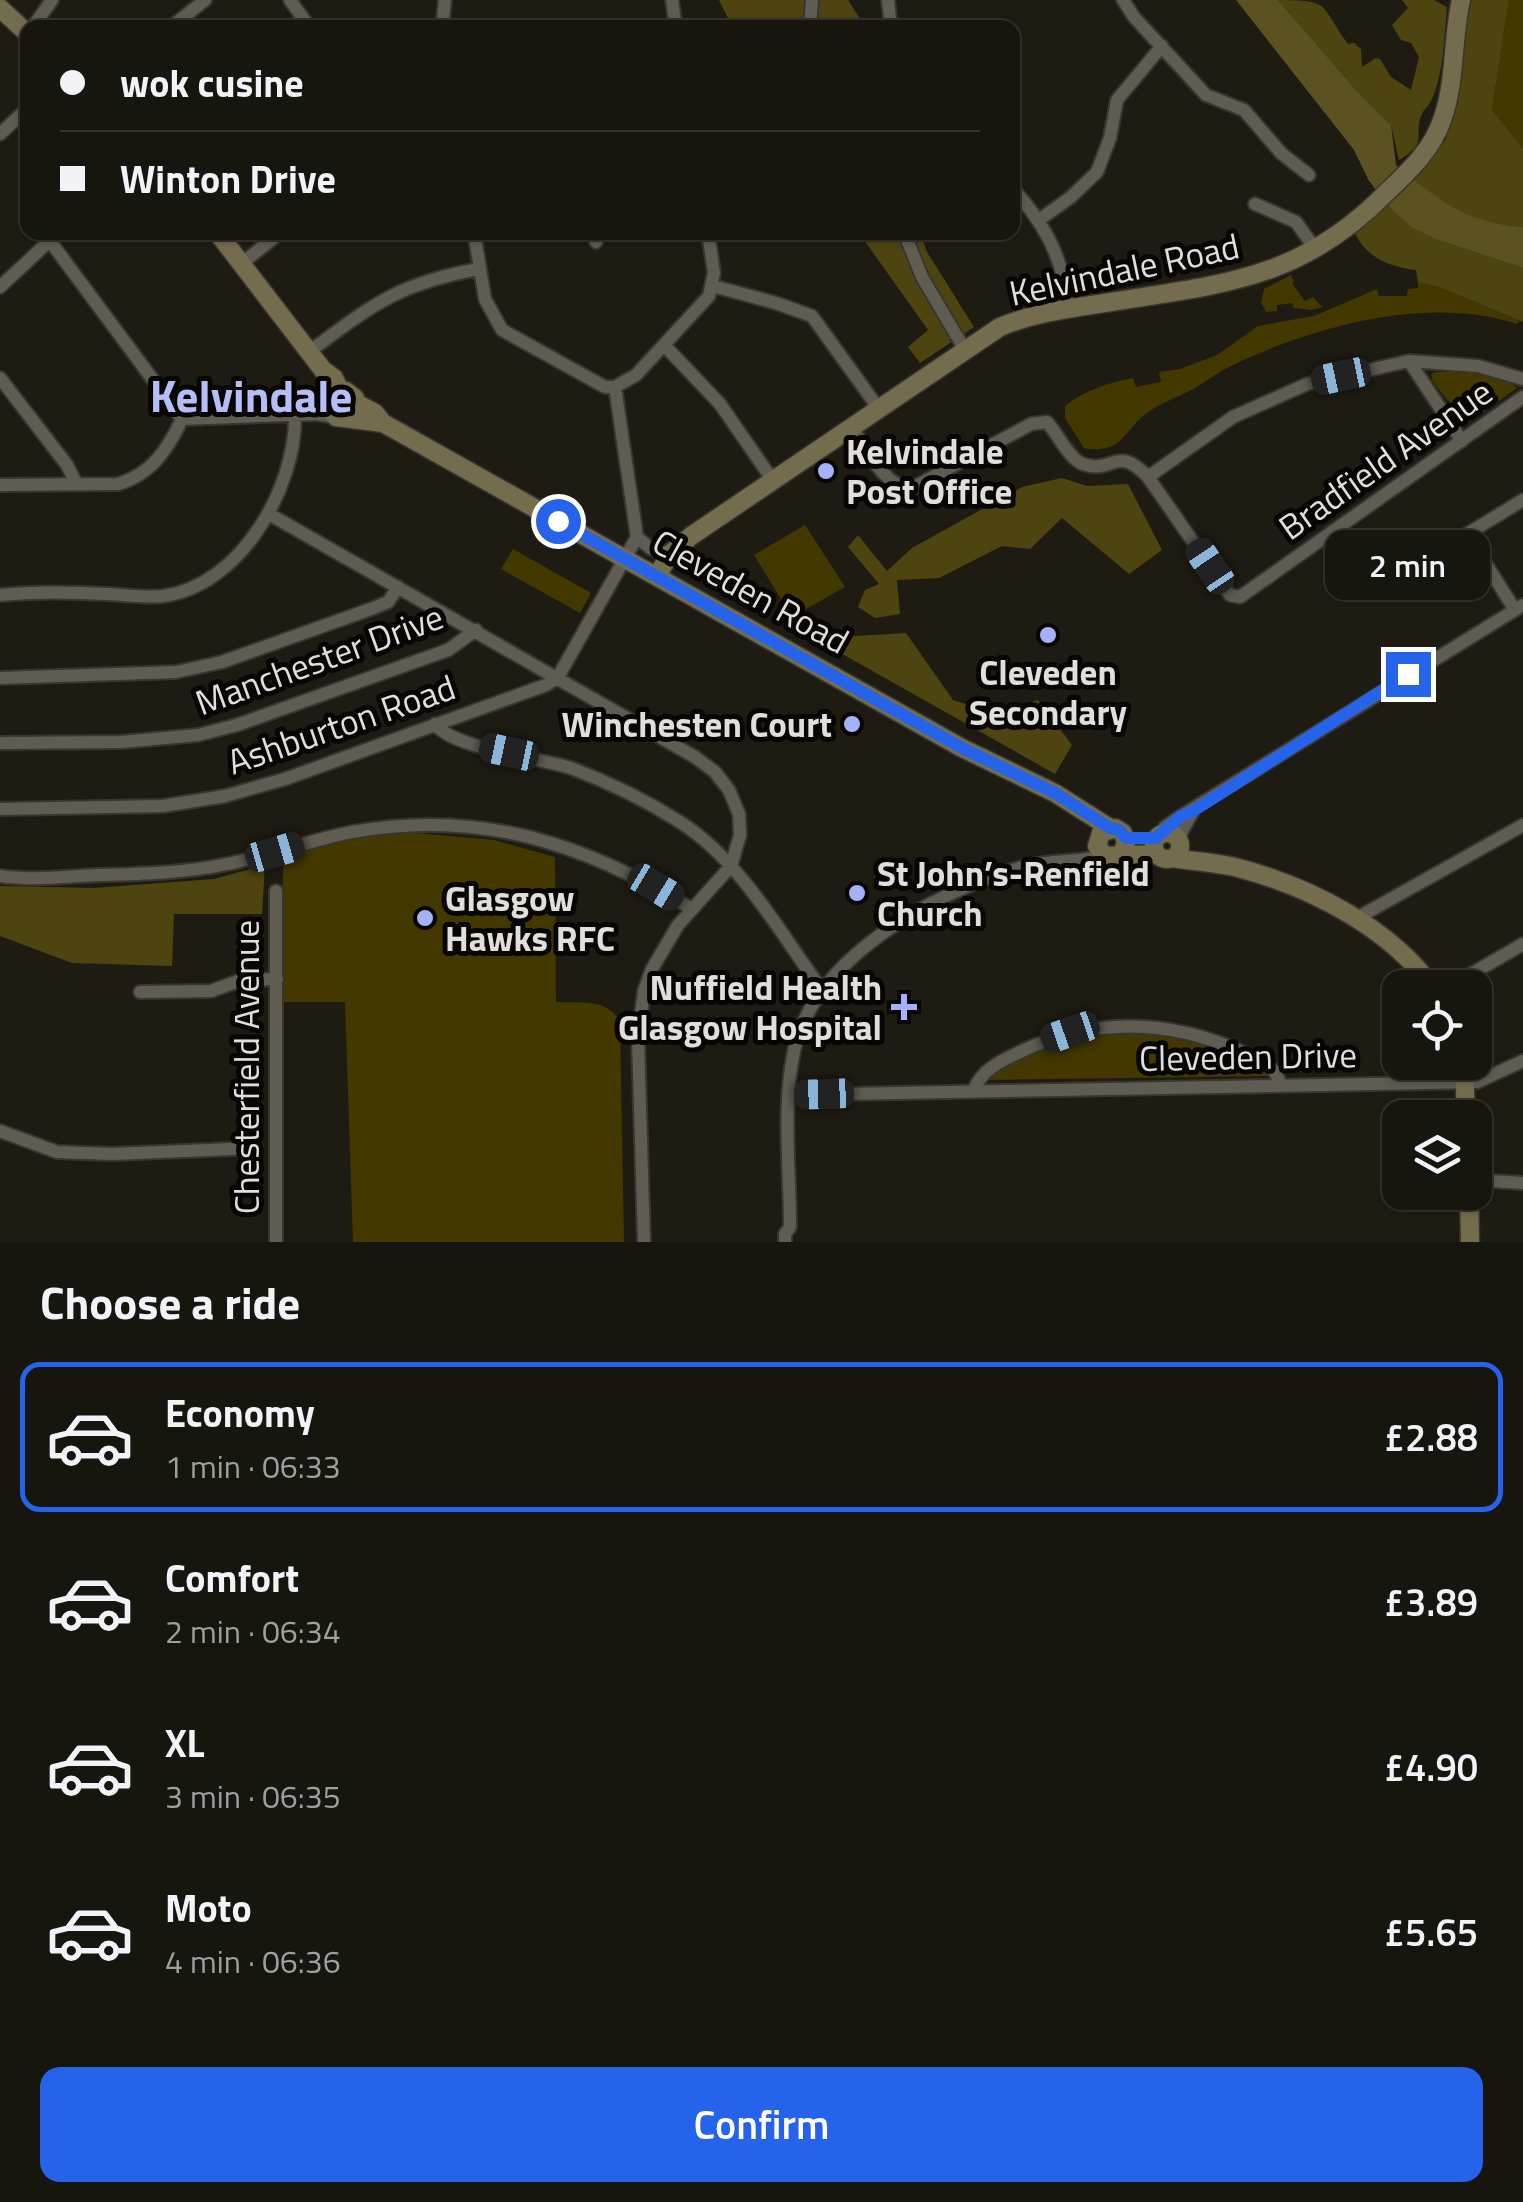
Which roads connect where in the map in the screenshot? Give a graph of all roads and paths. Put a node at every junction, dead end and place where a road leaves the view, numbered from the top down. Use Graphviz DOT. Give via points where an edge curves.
graph roads {
  1 [pos="205,0"];
  2 [pos="1123,0"];
  3 [pos="1461,0"];
  4 [pos="0,8"];
  5 [pos="180,20"];
  6 [pos="20,27"];
  7 [pos="1162,46"];
  8 [pos="20,115"];
  9 [pos="0,134"];
  10 [pos="1309,175"];
  11 [pos="1020,198"];
  12 [pos="1256,204"];
  13 [pos="1038,220"];
  14 [pos="51,240"];
  15 [pos="56,240"];
  16 [pos="223,240"];
  17 [pos="272,240"];
  18 [pos="475,240"];
  19 [pos="709,240"];
  20 [pos="907,240"];
  21 [pos="1316,250"];
  22 [pos="241,264"];
  23 [pos="479,269"];
  24 [pos="0,286"];
  25 [pos="713,286"];
  26 [pos="1067,308"];
  27 [pos="665,346"];
  28 [pos="964,350"];
  29 [pos="309,352"];
  30 [pos="1409,362"];
  31 [pos="0,378"];
  32 [pos="1523,379"];
  33 [pos="615,386"];
  34 [pos="1523,397"];
  35 [pos="337,407"];
  36 [pos="879,409"];
  37 [pos="295,416"];
  38 [pos="182,419"];
  39 [pos="852,428"];
  40 [pos="1462,442"];
  41 [pos="1148,477"];
  42 [pos="774,482"];
  43 [pos="76,483"];
  44 [pos="0,485"];
  45 [pos="1523,500"];
  46 [pos="269,514"];
  47 [pos="637,537"];
  48 [pos="670,554"];
  49 [pos="626,558"];
  50 [pos="657,576"];
  51 [pos="398,587"];
  52 [pos="0,595"];
  53 [pos="1519,607"];
  54 [pos="476,630"];
  55 [pos="558,677"];
  56 [pos="0,678"];
  57 [pos="435,724"];
  58 [pos="0,743"];
  59 [pos="0,809"];
  60 [pos="1523,824"];
  61 [pos="1110,842"];
  62 [pos="1168,844"];
  63 [pos="731,866"];
  64 [pos="0,876"];
  65 [pos="276,892"];
  66 [pos="692,909"];
  67 [pos="1356,918"];
  68 [pos="1523,944"];
  69 [pos="1418,970"];
  70 [pos="1478,970"];
  71 [pos="277,979"];
  72 [pos="822,990"];
  73 [pos="140,992"];
  74 [pos="1523,1062"];
  75 [pos="1464,1082"];
  76 [pos="1280,1085"];
  77 [pos="974,1090"];
  78 [pos="790,1096"];
  79 [pos="1465,1100"];
  80 [pos="0,1130"];
  81 [pos="256,1148"];
  82 [pos="1492,1181"];
  83 [pos="1523,1183"];
  84 [pos="1470,1210"];
  85 [pos="785,1238"];
  86 [pos="276,1242"];
  87 [pos="644,1242"];
  88 [pos="1470,1242"];
  1 -- 5 [label="street"];
  2 -- 7 [label="street"];
  3 -- 21 [label="street, Kelvindale Road" via="1442,120 1418,162"];
  4 -- 6 [label="street"];
  7 -- 10 [label="street" via="1206,96 1244,110"];
  7 -- 13 [label="street" via="1117,100 1098,172"];
  8 -- 9 [label="street"];
  11 -- 13 [label="street"];
  12 -- 21 [label="street" via="1296,222"];
  13 -- 26 [label="street" via="1060,267"];
  14 -- 24 [label="street"];
  15 -- 38 [label="street"];
  16 -- 22 [label="street"];
  17 -- 22 [label="street"];
  18 -- 23 [label="street"];
  19 -- 25 [label="street"];
  20 -- 28 [label="street"];
  21 -- 26 [label="street, Kelvindale Road" via="1248,278"];
  22 -- 29 [label="street"];
  23 -- 29 [label="street" via="383,298"];
  23 -- 33 [label="street" via="490,312 509,336"];
  25 -- 27 [label="street"];
  25 -- 36 [label="street" via="812,316"];
  26 -- 28 [label="street, Kelvindale Road" via="1016,321"];
  27 -- 33 [label="street"];
  27 -- 42 [label="street" via="720,404"];
  28 -- 36 [label="street, Kelvindale Road"];
  29 -- 35 [label="street"];
  30 -- 32 [label="street" via="1478,366"];
  30 -- 40 [label="street"];
  30 -- 41 [label="street" via="1307,384 1233,417"];
  31 -- 43 [label="street"];
  33 -- 47 [label="street"];
  34 -- 40 [label="street, Bradfield Avenue"];
  35 -- 37 [label="street"];
  35 -- 49 [label="street, Cleveden Road" via="383,423"];
  36 -- 39 [label="street, Kelvindale Road"];
  37 -- 38 [label="street"];
  37 -- 46 [label="street" via="290,457"];
  38 -- 43 [label="street" via="156,464 134,480"];
  39 -- 41 [label="street" via="900,488 1046,422 1084,465 1124,459"];
  39 -- 42 [label="street, Kelvindale Road"];
  40 -- 41 [label="street, Bradfield Avenue" via="1240,597 1230,596"];
  42 -- 48 [label="street, Kelvindale Road"];
  43 -- 44 [label="street"];
  45 -- 53 [label="street" via="1468,534"];
  46 -- 51 [label="street"];
  46 -- 52 [label="street" via="232,558 176,593"];
  47 -- 48 [label="street"];
  47 -- 49 [label="street"];
  48 -- 50 [label="street, Kelvindale Road"];
  49 -- 50 [label="street, Cleveden Road"];
  49 -- 55 [label="street"];
  50 -- 61 [label="street, Cleveden Road" via="962,748 1055,793 1087,813"];
  51 -- 54 [label="street"];
  51 -- 56 [label="street" via="372,609 203,666"];
  53 -- 62 [label="street" via="1165,828"];
  54 -- 55 [label="street"];
  54 -- 58 [label="street, Manchester Drive" via="448,650 214,732 120,742"];
  55 -- 57 [label="street, Ashburton Road"];
  55 -- 63 [label="street" via="715,772 740,823"];
  57 -- 59 [label="street, Ashburton Road" via="225,796 163,806"];
  57 -- 63 [label="street" via="452,739 538,758 609,784 681,823"];
  60 -- 67 [label="street"];
  61 -- 62 [label="street"];
  61 -- 72 [label="street" via="967,886 874,940"];
  62 -- 67 [label="street"];
  63 -- 66 [label="street"];
  63 -- 72 [label="street"];
  64 -- 66 [label="street" via="196,869 354,832 464,827 586,853"];
  65 -- 71 [label="street, Chesterfield Avenue"];
  66 -- 87 [label="street" via="652,969 639,1015"];
  67 -- 69 [label="street"];
  68 -- 70 [label="street"];
  71 -- 73 [label="street"];
  71 -- 86 [label="street, Chesterfield Avenue"];
  72 -- 78 [label="street" via="795,1046"];
  74 -- 75 [label="street, Cleveden Drive" via="1486,1081"];
  75 -- 76 [label="street, Cleveden Drive"];
  75 -- 79 [label="street"];
  76 -- 77 [label="street, Cleveden Drive"];
  76 -- 77 [label="street" via="1265,1063 1217,1041 1119,1026 1044,1041 989,1070"];
  77 -- 78 [label="street, Cleveden Drive"];
  78 -- 85 [label="street"];
  80 -- 81 [label="street" via="58,1152"];
  82 -- 83 [label="street"];
  84 -- 88 [label="street"];
}
